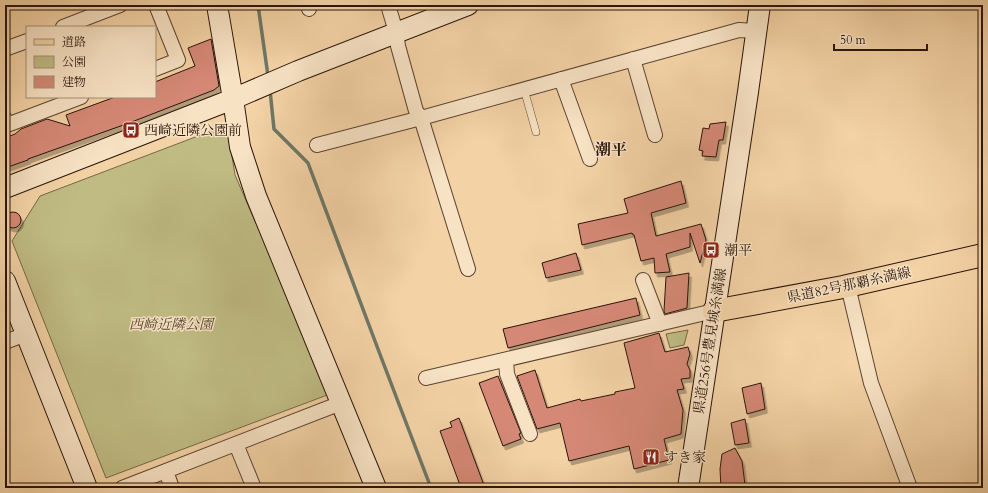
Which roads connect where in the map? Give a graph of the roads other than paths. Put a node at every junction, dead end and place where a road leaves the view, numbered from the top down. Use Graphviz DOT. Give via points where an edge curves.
graph roads {
  1 [pos="120,5"];
  2 [pos="156,5"];
  3 [pos="217,5"];
  4 [pos="388,5"];
  5 [pos="468,5"];
  6 [pos="760,5"];
  7 [pos="66,26"];
  8 [pos="756,31"];
  9 [pos="396,32"];
  10 [pos="26,41"];
  11 [pos="5,49"];
  12 [pos="633,59"];
  13 [pos="156,69"];
  14 [pos="562,79"];
  15 [pos="524,89"];
  16 [pos="78,98"];
  17 [pos="233,99"];
  18 [pos="421,118"];
  19 [pos="5,119"];
  20 [pos="536,132"];
  21 [pos="655,135"];
  22 [pos="317,145"];
  23 [pos="590,159"];
  24 [pos="5,188"];
  25 [pos="983,255"];
  26 [pos="468,269"];
  27 [pos="643,280"];
  28 [pos="5,282"];
  29 [pos="848,286"];
  30 [pos="714,311"];
  31 [pos="660,324"];
  32 [pos="26,334"];
  33 [pos="5,342"];
  34 [pos="506,360"];
  35 [pos="426,378"];
  36 [pos="341,403"];
  37 [pos="530,434"];
  38 [pos="236,444"];
  39 [pos="166,470"];
  40 [pos="87,488"];
  41 [pos="122,488"];
  42 [pos="172,488"];
  43 [pos="254,488"];
  44 [pos="376,488"];
  45 [pos="688,488"];
  46 [pos="910,488"];
  1 -- 7 [label="street"];
  2 -- 13 [label="street" via="178,60"];
  3 -- 17 [label="street"];
  4 -- 9 [label="street"];
  5 -- 9 [label="street"];
  6 -- 8 [label="street, 県道256号豊見城糸満線"];
  8 -- 12 [label="street" via="739,30"];
  8 -- 30 [label="street, 県道256号豊見城糸満線"];
  9 -- 17 [label="street"];
  9 -- 18 [label="street" via="416,111"];
  10 -- 11 [label="street"];
  12 -- 14 [label="street"];
  12 -- 21 [label="street"];
  14 -- 15 [label="street"];
  14 -- 23 [label="street"];
  15 -- 18 [label="street"];
  15 -- 20 [label="lane"];
  16 -- 19 [label="street" via="7,125"];
  17 -- 24 [label="street"];
  17 -- 36 [label="street" via="240,147 256,196"];
  18 -- 22 [label="street"];
  18 -- 26 [label="street"];
  25 -- 29 [label="main road, 県道82号那覇糸満線"];
  27 -- 31 [label="street"];
  28 -- 32 [label="street"];
  29 -- 30 [label="main road, 県道82号那覇糸満線"];
  29 -- 46 [label="street" via="871,383"];
  30 -- 31 [label="street"];
  30 -- 45 [label="street, 県道256号豊見城糸満線"];
  31 -- 34 [label="street"];
  32 -- 33 [label="street"];
  32 -- 40 [label="street"];
  34 -- 35 [label="street"];
  34 -- 37 [label="street" via="507,374"];
  36 -- 38 [label="street"];
  36 -- 44 [label="street"];
  38 -- 39 [label="street"];
  38 -- 43 [label="street"];
  39 -- 41 [label="street"];
  39 -- 42 [label="street"];
}
